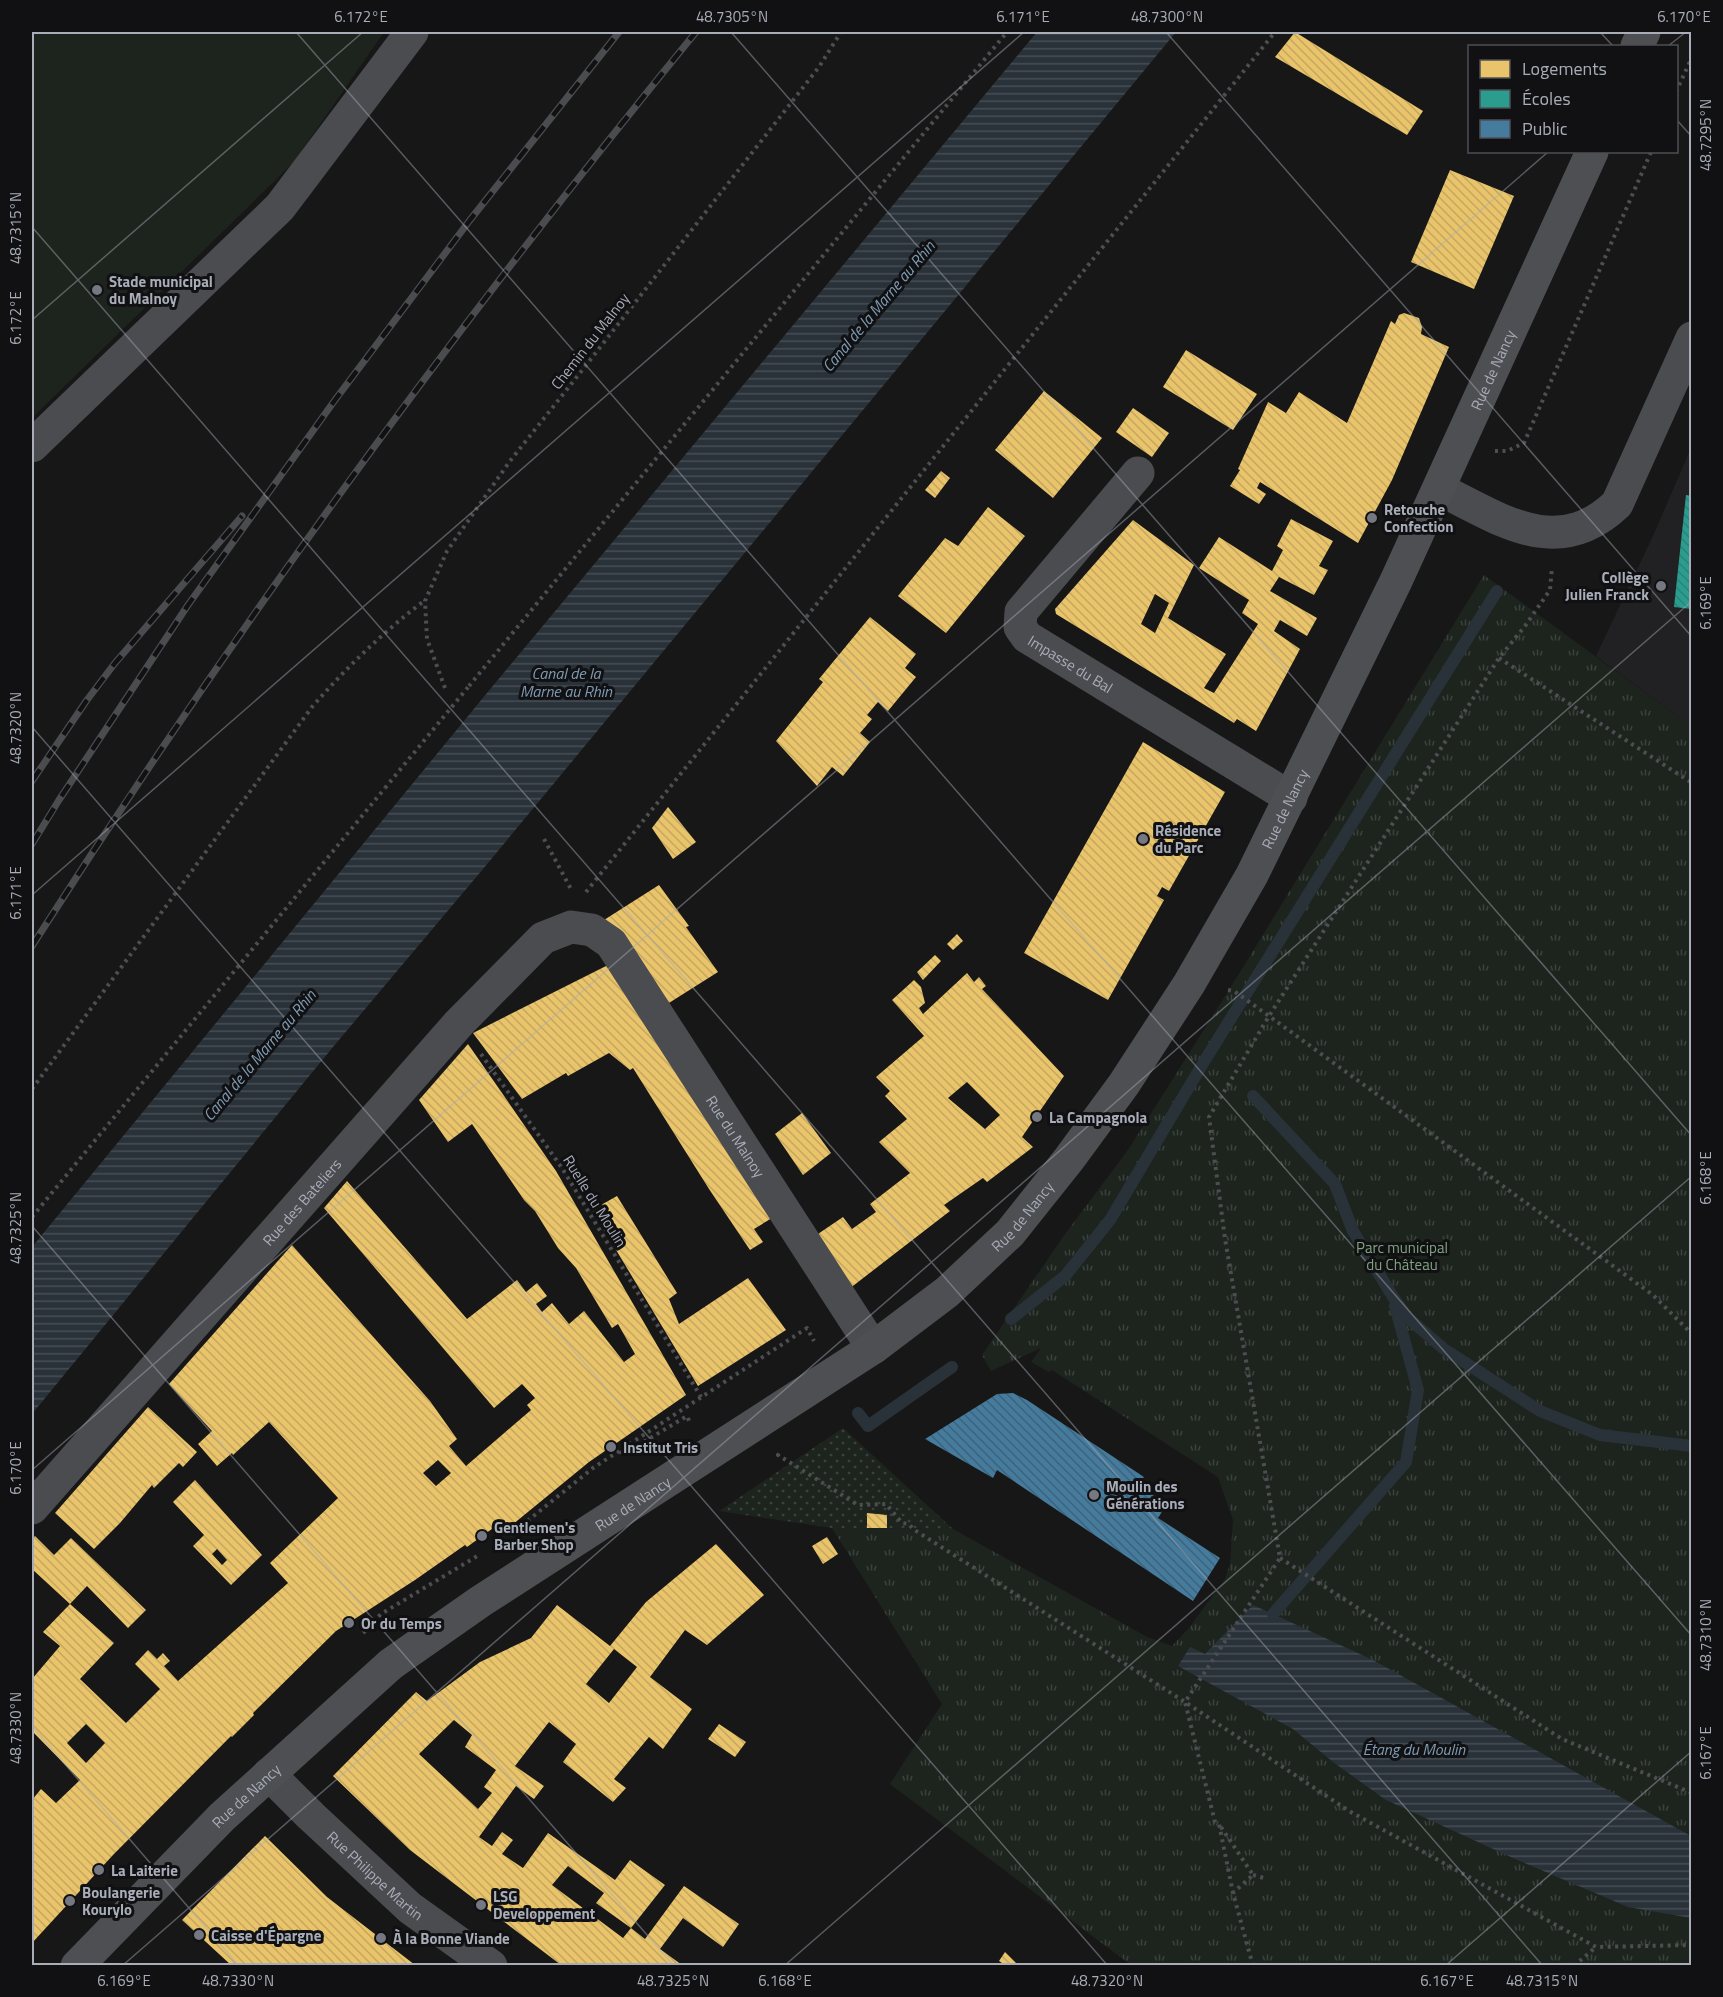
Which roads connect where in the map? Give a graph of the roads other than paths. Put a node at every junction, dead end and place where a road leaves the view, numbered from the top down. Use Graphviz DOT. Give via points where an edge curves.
graph roads {
  1 [pos="412,32"];
  2 [pos="1592,153"];
  3 [pos="1692,338"];
  4 [pos="32,446"];
  5 [pos="1138,473"];
  6 [pos="1439,489"];
  7 [pos="1291,798"];
  8 [pos="592,930"];
  9 [pos="873,1348"];
  10 [pos="32,1508"];
  11 [pos="269,1774"];
  12 [pos="76,1965"];
  13 [pos="490,1965"];
  1 -- 4 [label="street" via="280,207"];
  2 -- 6 [label="main road, Rue de Nancy"];
  3 -- 6 [label="street" via="1617,504 1602,518 1576,530 1534,532"];
  5 -- 7 [label="street, Impasse du Bal" via="1021,612 1020,627 1028,636"];
  6 -- 7 [label="main road, Rue de Nancy"];
  7 -- 9 [label="main road, Rue de Nancy" via="1189,984 1069,1159 1010,1233 947,1292"];
  8 -- 9 [label="street, Rue du Malnoy" via="611,943"];
  8 -- 10 [label="street, Rue des Bateliers" via="571,927 543,938 459,1023"];
  9 -- 11 [label="main road, Rue de Nancy" via="391,1664"];
  11 -- 12 [label="main road, Rue de Nancy"];
  11 -- 13 [label="street, Rue Philippe Martin" via="410,1908"];
}
